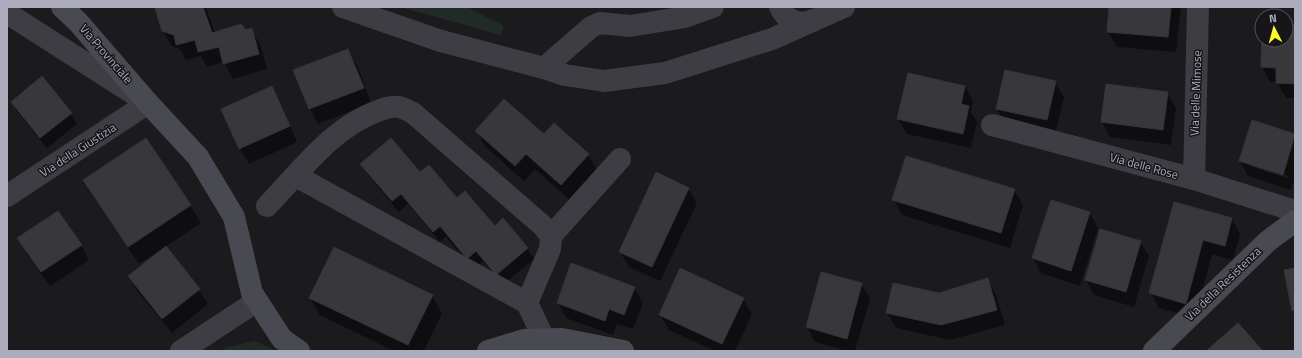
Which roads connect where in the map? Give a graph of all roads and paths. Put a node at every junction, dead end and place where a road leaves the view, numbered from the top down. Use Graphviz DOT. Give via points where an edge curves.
graph roads {
  1 [pos="62,7"];
  2 [pos="343,7"];
  3 [pos="713,7"];
  4 [pos="780,7"];
  5 [pos="824,7"];
  6 [pos="844,7"];
  7 [pos="1198,7"];
  8 [pos="7,13"];
  9 [pos="809,22"];
  10 [pos="544,68"];
  11 [pos="148,103"];
  12 [pos="992,124"];
  13 [pos="620,159"];
  14 [pos="296,176"];
  15 [pos="1194,179"];
  16 [pos="7,196"];
  17 [pos="267,206"];
  18 [pos="1295,210"];
  19 [pos="1295,221"];
  20 [pos="551,236"];
  21 [pos="257,301"];
  22 [pos="527,303"];
  23 [pos="544,339"];
  24 [pos="181,351"];
  25 [pos="299,351"];
  26 [pos="488,351"];
  27 [pos="623,351"];
  28 [pos="1155,351"];
  1 -- 11 [label="street, Via Provinciale"];
  2 -- 10 [label="street" via="442,41"];
  3 -- 10 [label="street" via="685,17 630,26 600,23 591,27"];
  4 -- 9 [label="street" via="793,22"];
  5 -- 9 [label="street" via="821,14"];
  6 -- 9 [label="street"];
  7 -- 15 [label="street, Via delle Mimose"];
  8 -- 11 [label="street"];
  9 -- 10 [label="street" via="772,38 665,73 604,81"];
  11 -- 16 [label="street, Via della Giustizia"];
  11 -- 21 [label="street" via="198,157 234,217 252,293"];
  12 -- 15 [label="street, Via delle Rose"];
  13 -- 20 [label="street"];
  14 -- 17 [label="street"];
  14 -- 20 [label="street" via="340,131 361,118 385,108 399,107 413,113 544,226"];
  14 -- 22 [label="street"];
  15 -- 18 [label="street, Via delle Rose"];
  19 -- 28 [label="street, Via della Resistenza" via="1268,241"];
  20 -- 22 [label="street" via="550,249"];
  21 -- 24 [label="street"];
  21 -- 25 [label="street" via="282,340"];
  22 -- 23 [label="street"];
  23 -- 26 [label="street" via="524,340"];
  23 -- 27 [label="street" via="562,339"];
}
